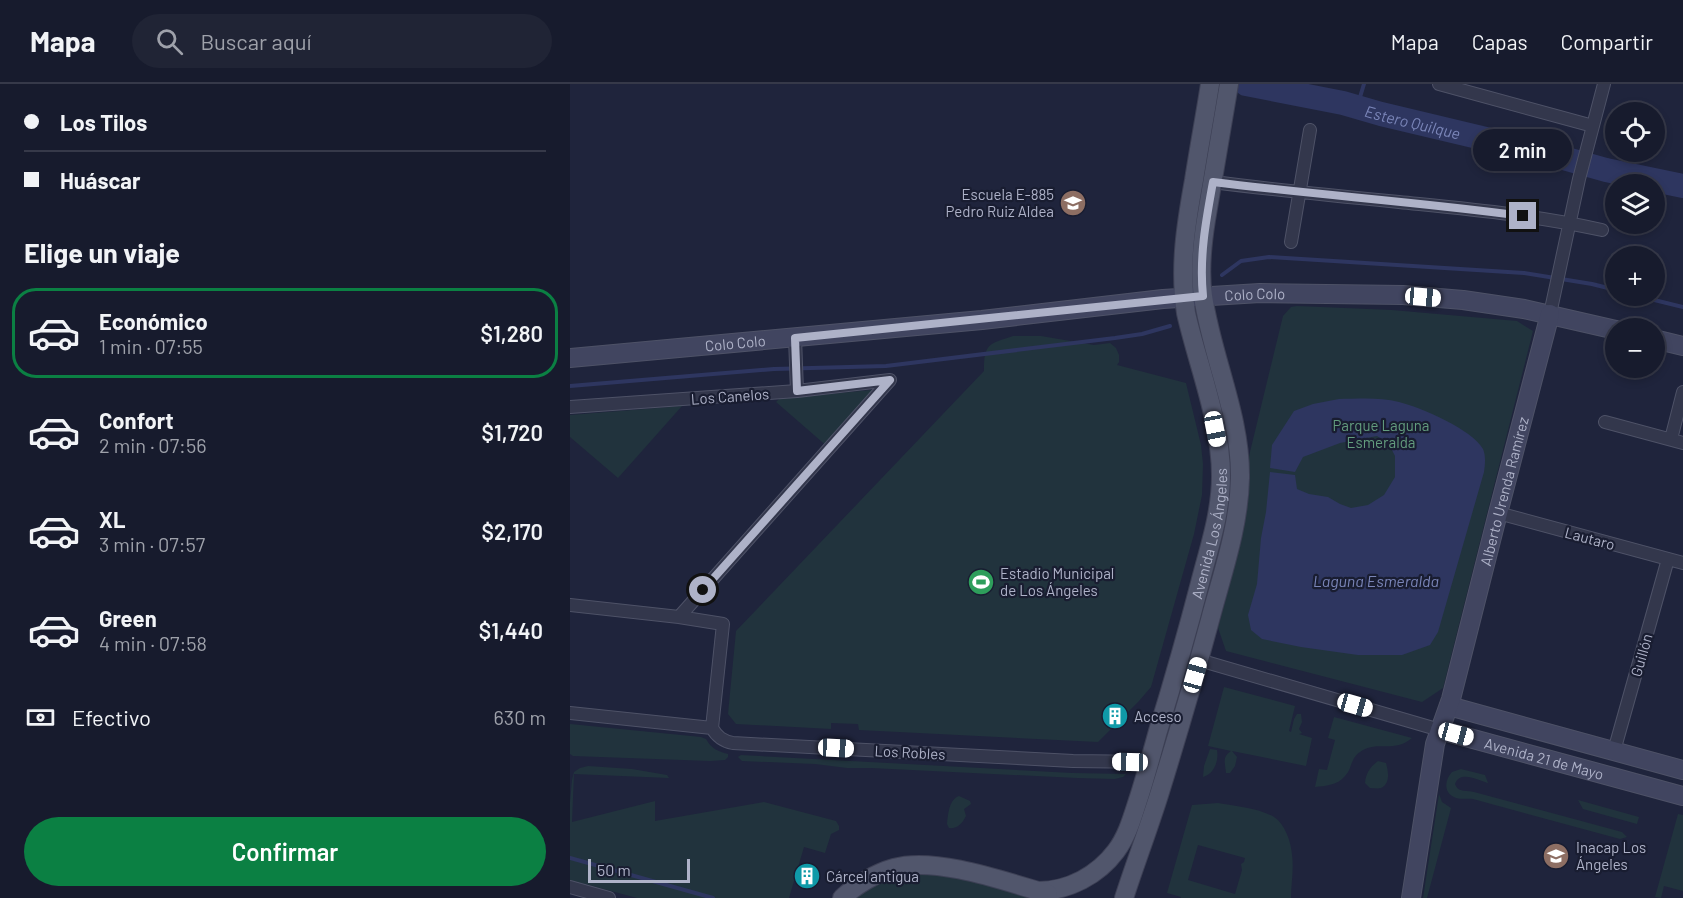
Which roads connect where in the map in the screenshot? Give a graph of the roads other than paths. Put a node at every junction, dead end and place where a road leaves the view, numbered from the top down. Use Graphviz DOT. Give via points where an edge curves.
graph roads {
  1 [pos="1439,84"];
  2 [pos="1604,84"];
  3 [pos="1210,87"];
  4 [pos="1229,89"];
  5 [pos="1593,126"];
  6 [pos="1310,130"];
  7 [pos="1213,182"];
  8 [pos="1300,193"];
  9 [pos="1569,222"];
  10 [pos="1602,230"];
  11 [pos="1291,242"];
  12 [pos="1203,296"];
  13 [pos="1184,297"];
  14 [pos="1550,314"];
  15 [pos="1605,327"];
  16 [pos="1665,342"];
  17 [pos="795,344"];
  18 [pos="1683,346"];
  19 [pos="570,358"];
  20 [pos="797,391"];
  21 [pos="1683,392"];
  22 [pos="570,407"];
  23 [pos="1605,422"];
  24 [pos="1677,441"];
  25 [pos="1498,513"];
  26 [pos="1668,559"];
  27 [pos="1683,563"];
  28 [pos="570,605"];
  29 [pos="679,617"];
  30 [pos="1199,660"];
  31 [pos="1449,706"];
  32 [pos="570,712"];
  33 [pos="1495,718"];
  34 [pos="712,728"];
  35 [pos="1440,730"];
  36 [pos="1488,743"];
  37 [pos="1614,751"];
  38 [pos="1150,762"];
  39 [pos="1683,770"];
  40 [pos="1683,796"];
  41 [pos="572,891"];
  42 [pos="1038,891"];
  43 [pos="609,898"];
  44 [pos="842,898"];
  45 [pos="1062,898"];
  46 [pos="1124,898"];
  47 [pos="1411,898"];
  1 -- 5 [label="street"];
  2 -- 5 [label="street, Alberto Urenda Ramírez"];
  3 -- 13 [label="main road, Avenida Los Ángeles" via="1186,228"];
  4 -- 7 [label="main road, Avenida Los Ángeles"];
  5 -- 9 [label="street, Alberto Urenda Ramírez"];
  6 -- 8 [label="street"];
  7 -- 8 [label="street"];
  7 -- 12 [label="main road, Avenida Los Ángeles" via="1203,241"];
  8 -- 9 [label="street"];
  8 -- 11 [label="street"];
  9 -- 10 [label="street"];
  9 -- 14 [label="street, Alberto Urenda Ramírez"];
  12 -- 13 [label="street, Colo Colo"];
  12 -- 14 [label="street, Colo Colo" via="1403,295"];
  12 -- 30 [label="main road, Avenida Los Ángeles" via="1236,435 1240,478 1231,540"];
  13 -- 17 [label="street, Colo Colo"];
  13 -- 38 [label="main road, Avenida Los Ángeles" via="1219,447 1220,495 1214,530"];
  14 -- 15 [label="street, Colo Colo"];
  14 -- 25 [label="street, Alberto Urenda Ramírez"];
  16 -- 18 [label="street"];
  17 -- 19 [label="street, Colo Colo"];
  17 -- 20 [label="street"];
  20 -- 22 [label="street, Los Canelos"];
  20 -- 29 [label="street, Los Canelos" via="890,380"];
  21 -- 24 [label="street"];
  23 -- 24 [label="street"];
  25 -- 26 [label="street, Lautaro"];
  25 -- 31 [label="street, Alberto Urenda Ramírez"];
  26 -- 27 [label="street, Lautaro"];
  26 -- 37 [label="street, Guillón"];
  28 -- 29 [label="street"];
  29 -- 34 [label="street" via="723,624"];
  30 -- 35 [label="street, Avenida 21 de Mayo"];
  30 -- 46 [label="main road, Avenida Los Ángeles"];
  31 -- 33 [label="street, Avenida 21 de Mayo"];
  31 -- 35 [label="street, Alberto Urenda Ramírez"];
  32 -- 34 [label="street, Los Robles"];
  33 -- 36 [label="street" via="1488,728"];
  33 -- 37 [label="street, Avenida 21 de Mayo"];
  34 -- 38 [label="street, Los Robles" via="723,740 733,742"];
  35 -- 36 [label="street, Avenida 21 de Mayo"];
  35 -- 47 [label="street, Alberto Urenda Ramírez" via="1434,744"];
  36 -- 40 [label="street, Avenida 21 de Mayo"];
  37 -- 39 [label="street, Avenida 21 de Mayo"];
  38 -- 42 [label="main road, Avenida Los Ángeles" via="1128,830 1110,858 1080,881"];
  41 -- 43 [label="street"];
  42 -- 44 [label="main road" via="946,867 911,865 879,874"];
  42 -- 45 [label="main road"];
}
